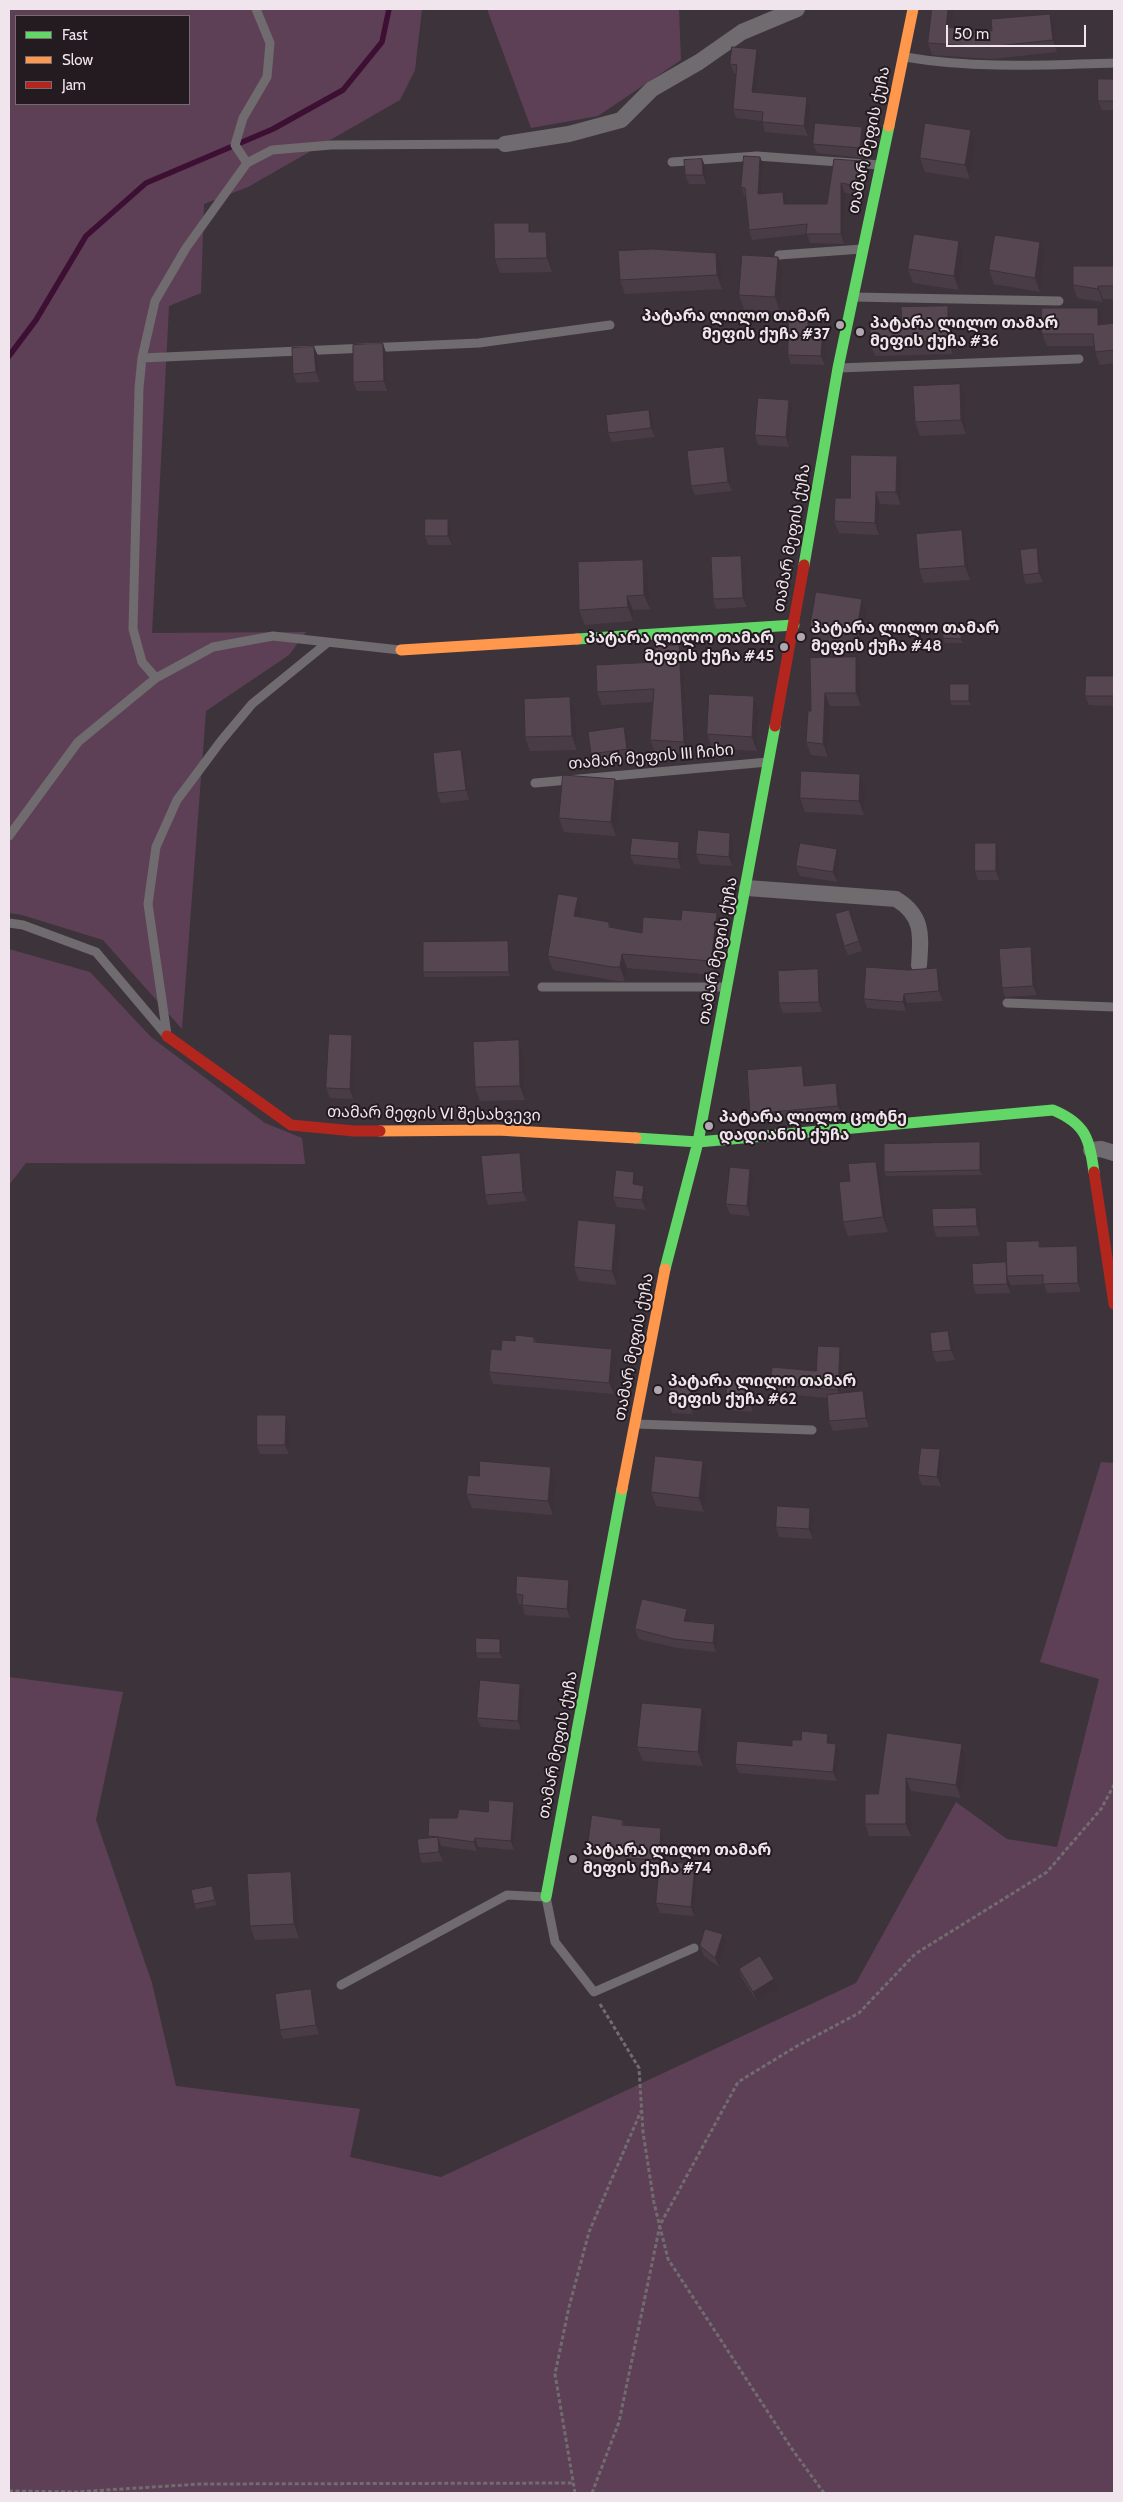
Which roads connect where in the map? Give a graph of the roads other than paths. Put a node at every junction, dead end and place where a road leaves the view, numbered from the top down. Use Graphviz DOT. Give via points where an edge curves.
graph roads {
  1 [pos="256,9"];
  2 [pos="797,9"];
  3 [pos="913,9"];
  4 [pos="903,57"];
  5 [pos="1114,63"];
  6 [pos="505,144"];
  7 [pos="672,162"];
  8 [pos="246,163"];
  9 [pos="880,166"];
  10 [pos="863,249"];
  11 [pos="779,255"];
  12 [pos="853,297"];
  13 [pos="1059,301"];
  14 [pos="610,325"];
  15 [pos="142,358"];
  16 [pos="1079,360"];
  17 [pos="838,368"];
  18 [pos="794,625"];
  19 [pos="327,643"];
  20 [pos="401,650"];
  21 [pos="156,678"];
  22 [pos="771,762"];
  23 [pos="535,782"];
  24 [pos="9,836"];
  25 [pos="747,888"];
  26 [pos="9,922"];
  27 [pos="919,966"];
  28 [pos="542,987"];
  29 [pos="727,987"];
  30 [pos="1007,1003"];
  31 [pos="1114,1007"];
  32 [pos="167,1036"];
  33 [pos="698,1142"];
  34 [pos="1091,1150"];
  35 [pos="1114,1154"];
  36 [pos="1114,1304"];
  37 [pos="635,1424"];
  38 [pos="812,1430"];
  39 [pos="546,1897"];
  40 [pos="694,1948"];
  41 [pos="341,1985"];
  1 -- 8 [label="lane" via="270,43 268,77 242,118 235,145"];
  2 -- 6 [label="street" via="742,32 652,89 621,120 569,134"];
  3 -- 4 [label="street, თამარ მეფის ქუჩა"];
  4 -- 5 [label="lane" via="1004,66"];
  4 -- 9 [label="street, თამარ მეფის ქუჩა"];
  6 -- 8 [label="lane" via="331,145 272,150"];
  7 -- 9 [label="lane" via="757,156"];
  8 -- 15 [label="lane" via="186,248 154,301"];
  9 -- 10 [label="street, თამარ მეფის ქუჩა"];
  10 -- 11 [label="lane"];
  10 -- 12 [label="street, თამარ მეფის ქუჩა"];
  12 -- 13 [label="lane"];
  12 -- 17 [label="street, თამარ მეფის ქუჩა"];
  14 -- 15 [label="lane" via="479,343"];
  15 -- 21 [label="lane" via="132,629 142,662"];
  16 -- 17 [label="lane"];
  17 -- 18 [label="street, თამარ მეფის ქუჩა"];
  18 -- 20 [label="street"];
  18 -- 22 [label="street, თამარ მეფის ქუჩა"];
  19 -- 20 [label="lane"];
  19 -- 21 [label="lane" via="273,636 213,647"];
  19 -- 32 [label="lane" via="252,704 177,800 156,847 148,904"];
  21 -- 24 [label="lane" via="78,742"];
  22 -- 23 [label="lane, თამარ მეფის III ჩიხი"];
  22 -- 25 [label="street, თამარ მეფის ქუჩა"];
  25 -- 27 [label="street" via="896,899 908,906 919,927"];
  25 -- 29 [label="street, თამარ მეფის ქუჩა"];
  26 -- 32 [label="lane" via="96,952"];
  28 -- 29 [label="lane"];
  29 -- 33 [label="street, თამარ მეფის ქუჩა"];
  30 -- 31 [label="lane"];
  32 -- 33 [label="street, თამარ მეფის VI შესახვევი" via="291,1125 354,1131 498,1130"];
  33 -- 34 [label="street, თამარ მეფის VI შესახვევი" via="1053,1110 1074,1118 1085,1130"];
  33 -- 37 [label="street, თამარ მეფის ქუჩა" via="659,1293"];
  34 -- 35 [label="street" via="1101,1149"];
  34 -- 36 [label="street, თამარ მეფის VI შესახვევი"];
  37 -- 38 [label="lane"];
  37 -- 39 [label="street, თამარ მეფის ქუჩა"];
  39 -- 40 [label="lane" via="555,1942 594,1992"];
  39 -- 41 [label="lane" via="507,1895"];
}
